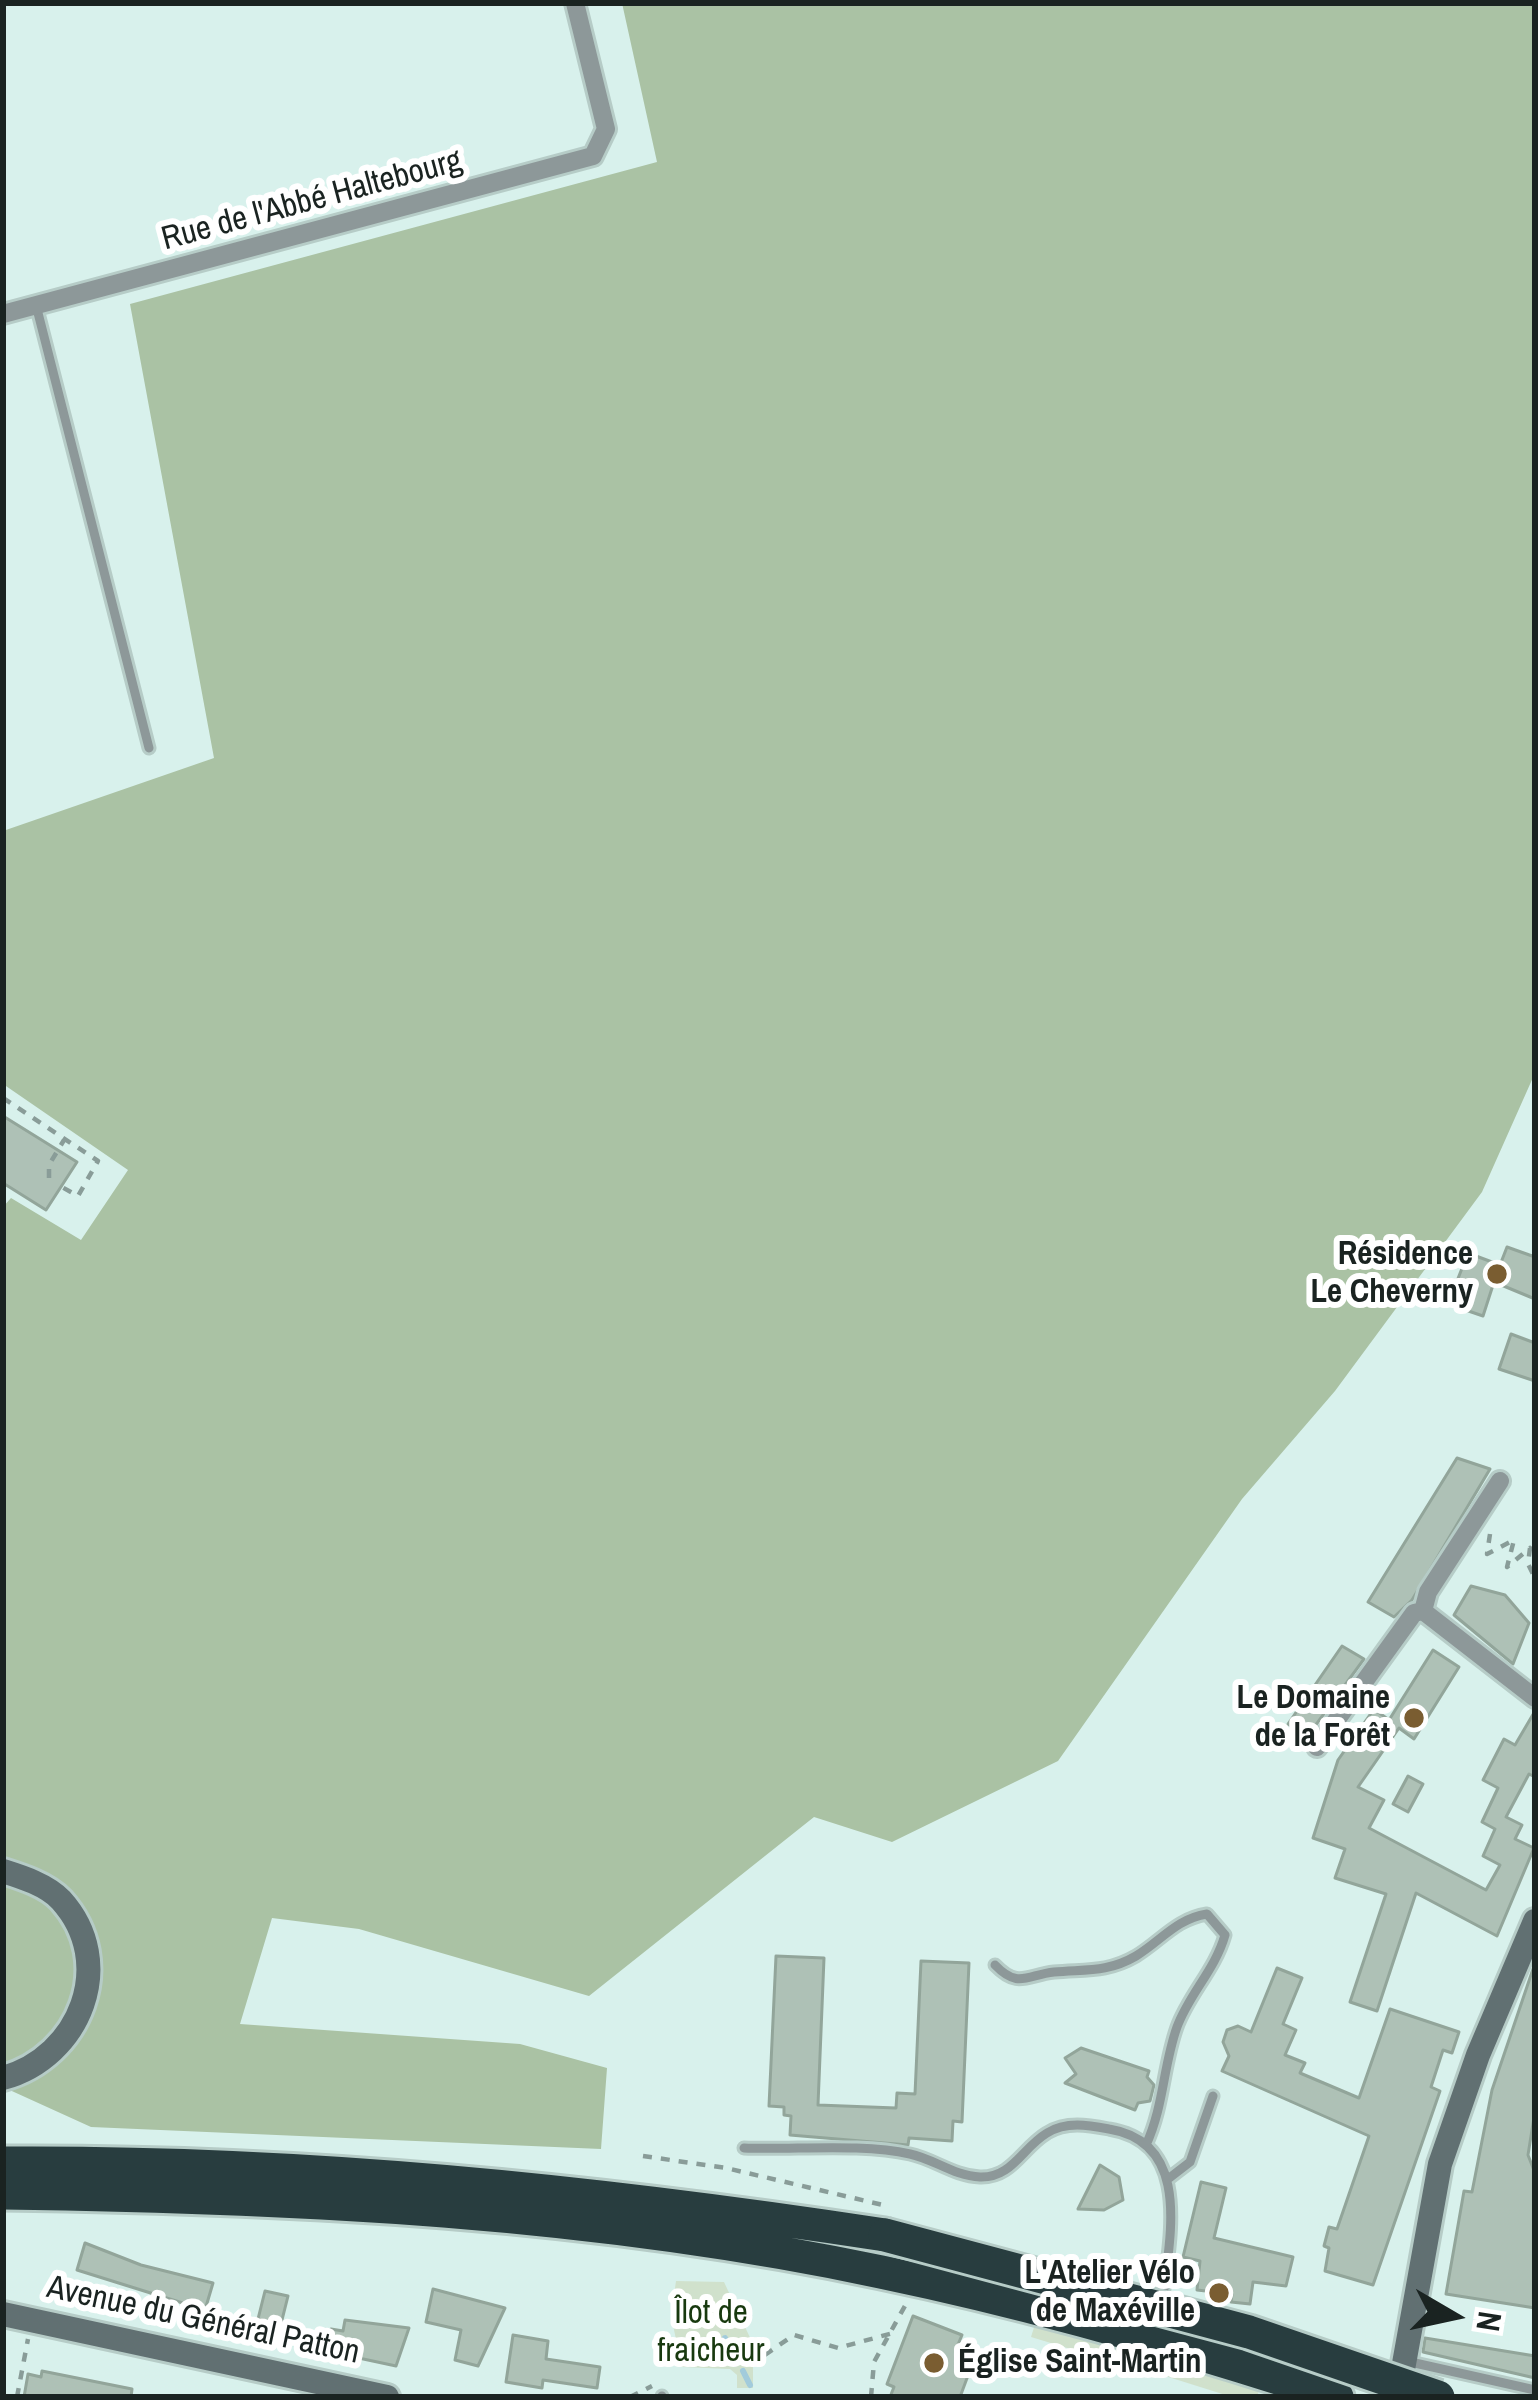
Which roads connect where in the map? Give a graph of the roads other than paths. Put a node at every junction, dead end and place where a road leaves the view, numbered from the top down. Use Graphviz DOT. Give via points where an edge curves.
graph roads {
  1 [pos="574,3"];
  2 [pos="37,305"];
  3 [pos="3,314"];
  4 [pos="149,748"];
  5 [pos="1500,1481"];
  6 [pos="1423,1611"];
  7 [pos="1535,1698"];
  8 [pos="1317,1748"];
  9 [pos="3,1871"];
  10 [pos="1535,1922"];
  11 [pos="995,1965"];
  12 [pos="3,2078"];
  13 [pos="1213,2096"];
  14 [pos="1146,2145"];
  15 [pos="744,2148"];
  16 [pos="3,2163"];
  17 [pos="1168,2179"];
  18 [pos="3,2193"];
  19 [pos="1164,2289"];
  20 [pos="3,2314"];
  21 [pos="1406,2361"];
  22 [pos="1535,2390"];
  23 [pos="387,2397"];
  24 [pos="1337,2397"];
  25 [pos="1398,2397"];
  26 [pos="1438,2397"];
  1 -- 2 [label="street, Rue de l'Abbé Haltebourg" via="604,116 603,142 585,160"];
  2 -- 3 [label="street, Rue de l'Abbé Haltebourg"];
  2 -- 4 [label="lane"];
  5 -- 6 [label="street"];
  6 -- 7 [label="street"];
  6 -- 8 [label="street"];
  9 -- 12 [label="street" via="62,1900 85,1943 90,1973 78,2018 60,2044"];
  10 -- 21 [label="street" via="1440,2164"];
  11 -- 14 [label="lane" via="1022,1982 1103,1970 1136,1956 1183,1918 1207,1914 1218,1923 1225,1935 1217,1960 1176,2029 1162,2109"];
  13 -- 17 [label="lane" via="1190,2162"];
  14 -- 15 [label="lane" via="1119,2130 1072,2124 1048,2132 1014,2165 979,2177 910,2153"];
  14 -- 17 [label="lane"];
  16 -- 26 [label="highway, bridge" via="396,2173 887,2221"];
  17 -- 19 [label="lane"];
  18 -- 24 [label="highway" via="401,2206 668,2236 880,2271 1147,2338"];
  20 -- 23 [label="street, Avenue du Général Patton"];
  21 -- 22 [label="lane"];
  21 -- 25 [label="street"];
}
